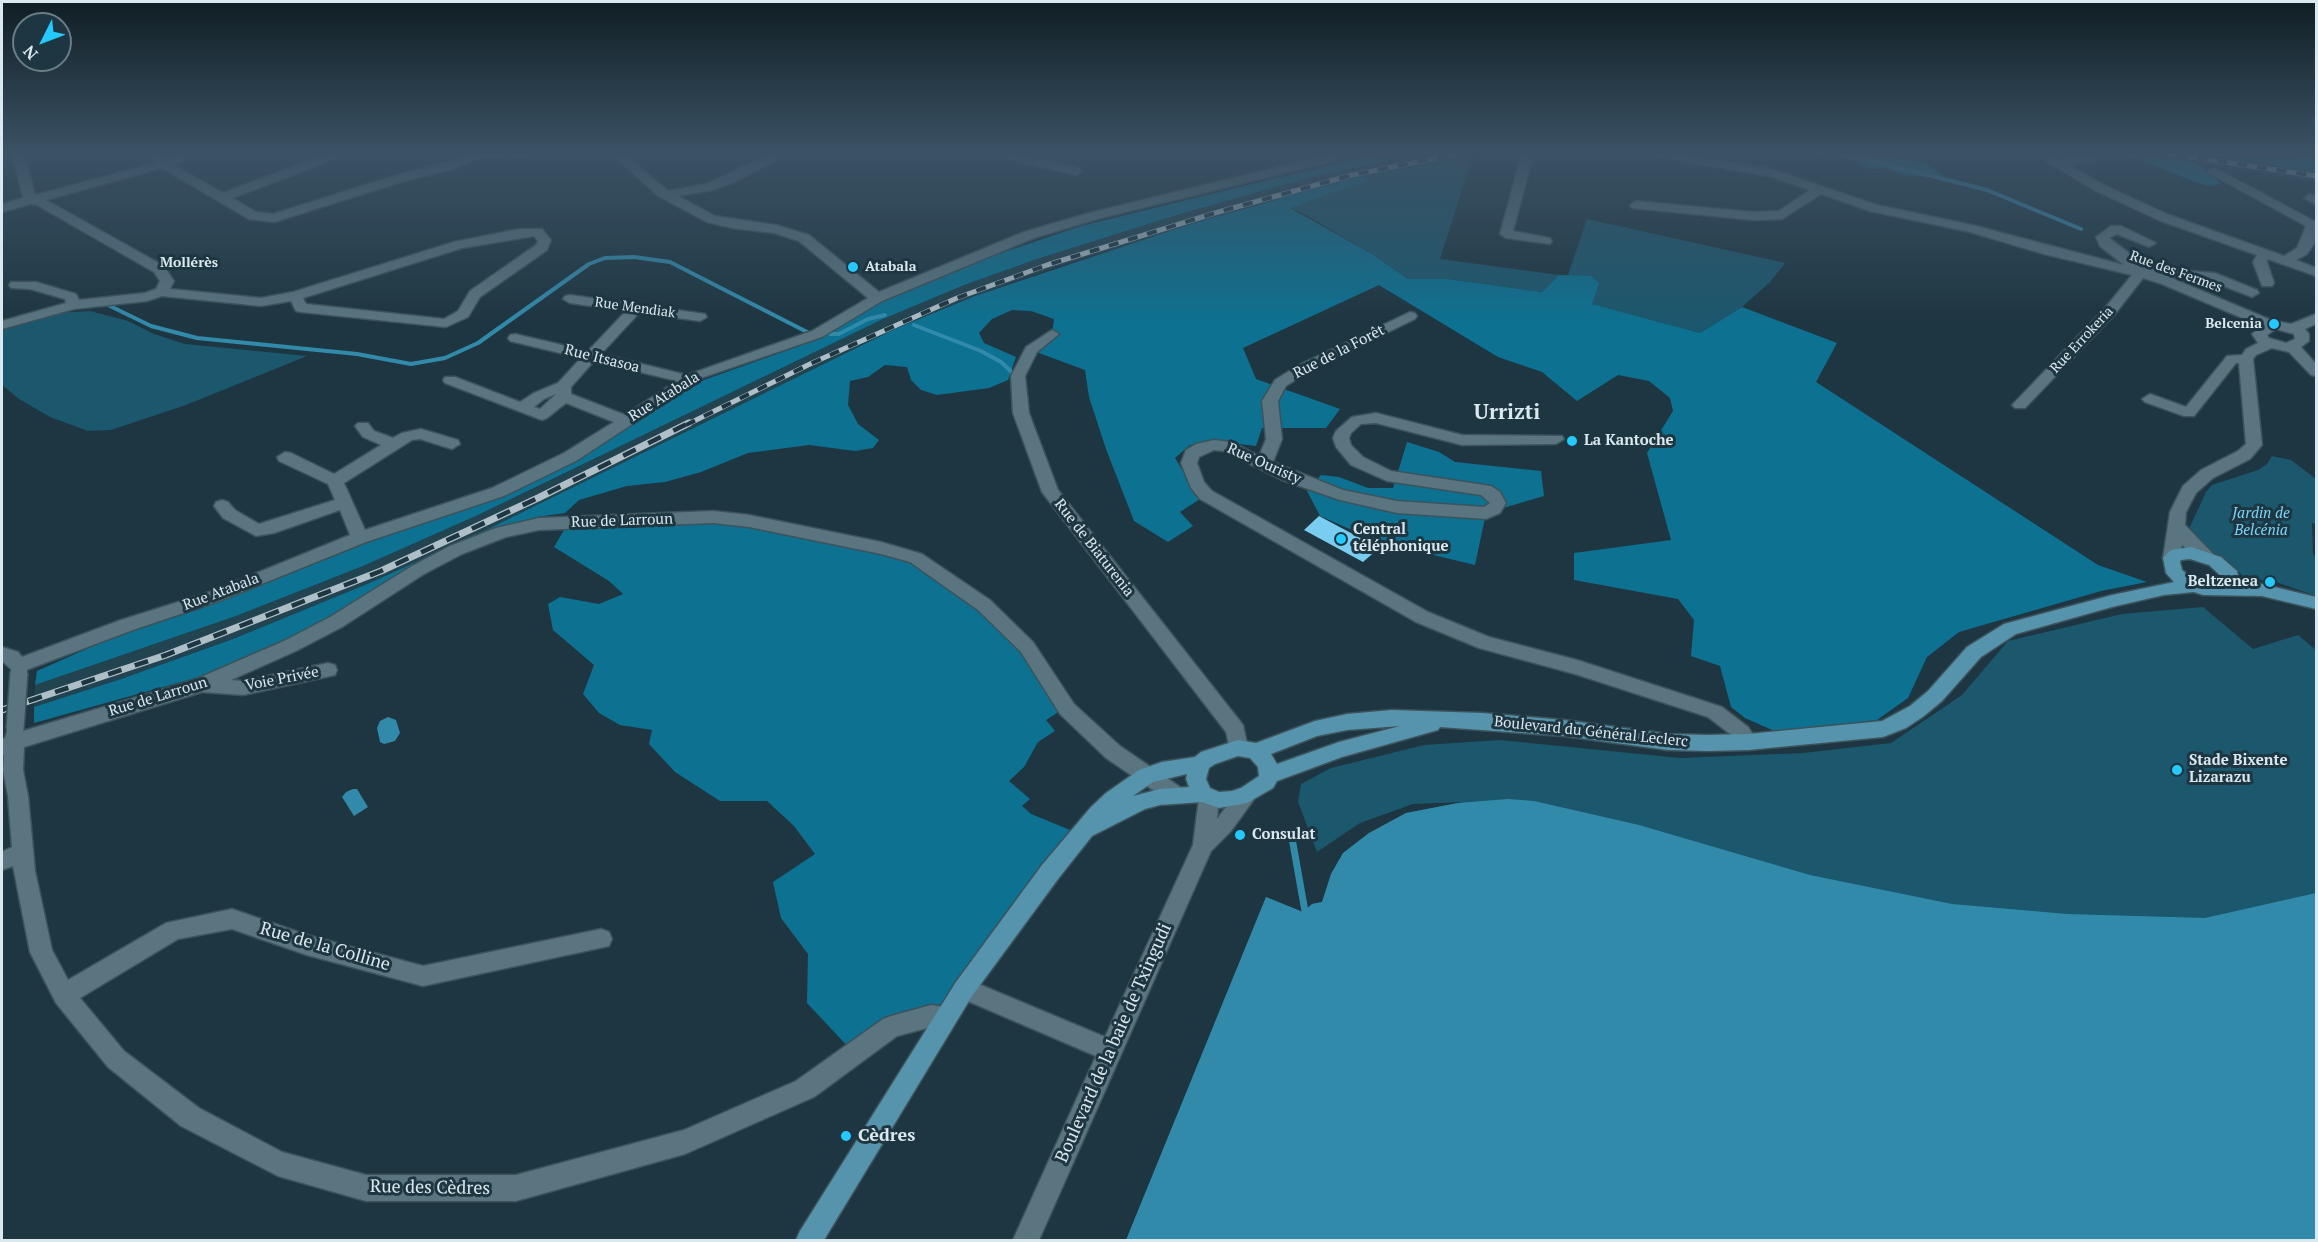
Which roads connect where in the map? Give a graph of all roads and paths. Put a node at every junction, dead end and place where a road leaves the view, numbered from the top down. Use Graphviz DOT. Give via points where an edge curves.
graph roads {
  1 [pos="55,210"];
  2 [pos="243,210"];
  3 [pos="300,210"];
  4 [pos="694,210"];
  5 [pos="1118,210"];
  6 [pos="1512,210"];
  7 [pos="1688,210"];
  8 [pos="1789,210"];
  9 [pos="1883,210"];
  10 [pos="2148,210"];
  11 [pos="2287,210"];
  12 [pos="2315,224"];
  13 [pos="1545,241"];
  14 [pos="2149,243"];
  15 [pos="2264,254"];
  16 [pos="2286,261"];
  17 [pos="2137,272"];
  18 [pos="2316,272"];
  19 [pos="2267,283"];
  20 [pos="16,285"];
  21 [pos="161,292"];
  22 [pos="2252,293"];
  23 [pos="295,296"];
  24 [pos="877,298"];
  25 [pos="570,299"];
  26 [pos="73,305"];
  27 [pos="636,308"];
  28 [pos="1410,316"];
  29 [pos="700,317"];
  30 [pos="2314,322"];
  31 [pos="2270,325"];
  32 [pos="2,326"];
  33 [pos="2294,328"];
  34 [pos="1052,334"];
  35 [pos="515,338"];
  36 [pos="2270,344"];
  37 [pos="2293,347"];
  38 [pos="591,356"];
  39 [pos="2246,359"];
  40 [pos="2316,372"];
  41 [pos="450,380"];
  42 [pos="690,380"];
  43 [pos="563,392"];
  44 [pos="2150,399"];
  45 [pos="2020,405"];
  46 [pos="626,421"];
  47 [pos="363,426"];
  48 [pos="1556,439"];
  49 [pos="394,444"];
  50 [pos="452,444"];
  51 [pos="285,457"];
  52 [pos="1264,464"];
  53 [pos="335,481"];
  54 [pos="344,503"];
  55 [pos="222,507"];
  56 [pos="2176,526"];
  57 [pos="360,538"];
  58 [pos="2208,558"];
  59 [pos="2174,565"];
  60 [pos="2229,582"];
  61 [pos="2194,586"];
  62 [pos="2164,589"];
  63 [pos="2316,603"];
  64 [pos="2,654"];
  65 [pos="19,668"];
  66 [pos="328,670"];
  67 [pos="200,686"];
  68 [pos="1444,721"];
  69 [pos="10,740"];
  70 [pos="1748,742"];
  71 [pos="1247,750"];
  72 [pos="1200,764"];
  73 [pos="1270,775"];
  74 [pos="1146,776"];
  75 [pos="1176,795"];
  76 [pos="1247,795"];
  77 [pos="1206,796"];
  78 [pos="1080,834"];
  79 [pos="1203,845"];
  80 [pos="12,857"];
  81 [pos="601,939"];
  82 [pos="964,989"];
  83 [pos="64,995"];
  84 [pos="945,1018"];
  85 [pos="1110,1050"];
  86 [pos="809,1240"];
  87 [pos="1026,1240"];
  1 -- 21 [label="street" via="159,269 166,281"];
  2 -- 3 [label="street" via="253,216 274,218"];
  4 -- 24 [label="street" via="711,219 776,229 804,238"];
  5 -- 24 [label="street, Rue Atabala" via="1040,232"];
  6 -- 13 [label="street" via="1506,234"];
  7 -- 8 [label="street" via="1753,216 1782,215"];
  9 -- 17 [label="street, Rue des Fermes"];
  10 -- 15 [label="street"];
  11 -- 12 [label="street"];
  12 -- 16 [label="street" via="2302,251"];
  14 -- 17 [label="street" via="2116,230 2102,237"];
  15 -- 16 [label="street"];
  15 -- 19 [label="street" via="2260,262"];
  16 -- 18 [label="street"];
  17 -- 22 [label="street" via="2210,276"];
  17 -- 31 [label="street, Rue des Fermes"];
  17 -- 45 [label="street, Rue Errokeria" via="2110,311"];
  20 -- 26 [label="street" via="31,285 70,297"];
  21 -- 23 [label="street" via="261,302"];
  21 -- 26 [label="street"];
  23 -- 23 [label="street" via="301,308 446,323 463,314 475,294 542,247 545,240 537,232 519,232 459,245"];
  24 -- 42 [label="street, Rue Atabala" via="818,334"];
  25 -- 27 [label="street, Rue Mendiak"];
  26 -- 32 [label="street"];
  27 -- 29 [label="street, Rue Mendiak"];
  27 -- 38 [label="street"];
  28 -- 52 [label="street, Rue de la Forêt" via="1280,383 1270,401 1274,439"];
  30 -- 33 [label="street"];
  31 -- 33 [label="street, Rue des Fermes"];
  31 -- 36 [label="street" via="2259,334"];
  33 -- 37 [label="street" via="2303,337"];
  34 -- 71 [label="street, Rue de Biaturenia" via="1031,350 1018,376 1022,413 1050,492 1236,730"];
  35 -- 38 [label="street, Rue Itsasoa"];
  36 -- 37 [label="street"];
  36 -- 39 [label="street" via="2251,352"];
  37 -- 40 [label="street"];
  38 -- 42 [label="street, Rue Itsasoa"];
  38 -- 43 [label="street"];
  39 -- 44 [label="street" via="2232,359 2190,413"];
  39 -- 56 [label="street" via="2254,445 2244,455 2197,481 2178,512"];
  41 -- 43 [label="street" via="542,415"];
  42 -- 46 [label="street, Rue Atabala"];
  43 -- 46 [label="street"];
  46 -- 57 [label="street, Rue Atabala" via="570,457 498,492"];
  47 -- 49 [label="street" via="368,434"];
  48 -- 52 [label="street, Rue Ouristy" via="1462,440 1376,418 1357,420 1344,430 1344,447 1357,461 1387,476 1485,490 1498,503 1486,513 1369,502 1313,486"];
  49 -- 50 [label="street" via="421,434"];
  49 -- 53 [label="street"];
  51 -- 53 [label="street"];
  52 -- 70 [label="street, Rue Ouristy" via="1226,446 1214,445 1192,454 1189,462 1206,495 1422,617 1485,643 1577,667 1715,712"];
  53 -- 54 [label="street"];
  54 -- 55 [label="street" via="256,530"];
  54 -- 57 [label="street"];
  56 -- 58 [label="street"];
  56 -- 59 [label="street"];
  57 -- 65 [label="street, Rue Atabala"];
  58 -- 59 [label="main road" via="2191,553 2176,555"];
  58 -- 60 [label="main road" via="2221,565"];
  59 -- 61 [label="main road"];
  59 -- 62 [label="main road"];
  60 -- 61 [label="main road" via="2212,591"];
  60 -- 63 [label="main road"];
  61 -- 62 [label="main road, Boulevard du Général Leclerc"];
  62 -- 70 [label="main road, Boulevard du Général Leclerc" via="2010,629 1974,652 1917,711 1883,729"];
  64 -- 65 [label="street" via="11,657"];
  65 -- 69 [label="street, Rue des Cèdres, bridge"];
  66 -- 67 [label="street, Voie Privée" via="243,687"];
  67 -- 69 [label="street, Rue de Larroun"];
  67 -- 74 [label="street, Rue de Larroun" via="290,646 418,570 502,532 539,524 713,517 859,543 916,558 984,605 1027,647 1066,708 1113,752"];
  68 -- 70 [label="main road, Boulevard du Général Leclerc" via="1564,728 1668,742"];
  68 -- 71 [label="main road, Boulevard du Général Leclerc" via="1392,718 1347,722"];
  68 -- 73 [label="main road, Boulevard du Général Leclerc" via="1339,750"];
  69 -- 80 [label="street, Rue des Cèdres"];
  71 -- 72 [label="main road" via="1208,758"];
  71 -- 73 [label="main road" via="1268,765"];
  72 -- 74 [label="main road"];
  72 -- 77 [label="main road" via="1196,779"];
  73 -- 76 [label="main road"];
  74 -- 75 [label="street, Rue de Larroun"];
  74 -- 78 [label="main road" via="1113,799"];
  75 -- 77 [label="main road"];
  75 -- 78 [label="main road" via="1140,802"];
  76 -- 77 [label="main road" via="1219,800"];
  76 -- 79 [label="street"];
  77 -- 79 [label="street"];
  78 -- 82 [label="main road"];
  79 -- 85 [label="street, Boulevard de la baie de Txingudi"];
  80 -- 83 [label="street, Rue des Cèdres" via="24,871 41,952"];
  81 -- 83 [label="street, Rue de la Colline" via="423,976 307,945 232,919 174,930"];
  82 -- 84 [label="main road"];
  82 -- 85 [label="street"];
  83 -- 84 [label="street, Rue des Cèdres" via="116,1059 190,1117 278,1163 366,1188 516,1188 685,1142 804,1089 891,1027 931,1016"];
  84 -- 86 [label="main road"];
  85 -- 87 [label="street, Boulevard de la baie de Txingudi"];
}
